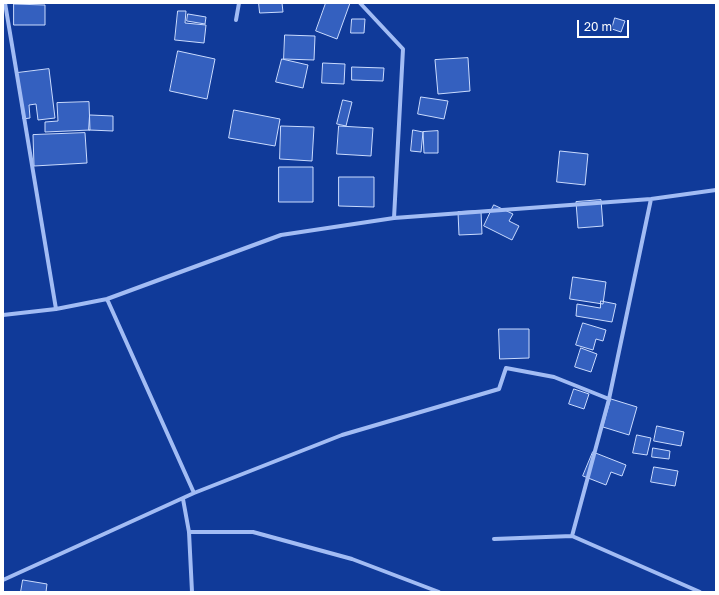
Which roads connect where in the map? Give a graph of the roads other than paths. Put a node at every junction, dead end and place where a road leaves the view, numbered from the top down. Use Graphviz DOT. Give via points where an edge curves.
graph roads {
  1 [pos="5,3"];
  2 [pos="239,3"];
  3 [pos="360,3"];
  4 [pos="236,20"];
  5 [pos="716,190"];
  6 [pos="651,199"];
  7 [pos="394,218"];
  8 [pos="107,299"];
  9 [pos="56,309"];
  10 [pos="3,315"];
  11 [pos="610,399"];
  12 [pos="194,493"];
  13 [pos="183,499"];
  14 [pos="189,532"];
  15 [pos="572,536"];
  16 [pos="494,539"];
  17 [pos="3,580"];
  18 [pos="192,592"];
  19 [pos="439,592"];
  20 [pos="700,592"];
  1 -- 9 [label="street"];
  2 -- 4 [label="street"];
  3 -- 7 [label="street" via="403,49"];
  5 -- 6 [label="street"];
  6 -- 7 [label="street"];
  6 -- 11 [label="street"];
  7 -- 8 [label="street" via="281,235"];
  8 -- 9 [label="street"];
  8 -- 12 [label="street"];
  9 -- 10 [label="street"];
  11 -- 12 [label="street" via="554,377 506,368 499,389 342,435"];
  11 -- 15 [label="street"];
  12 -- 13 [label="street"];
  13 -- 14 [label="street"];
  13 -- 17 [label="street"];
  14 -- 18 [label="street"];
  14 -- 19 [label="street" via="253,532 352,559"];
  15 -- 16 [label="street"];
  15 -- 20 [label="street"];
}
